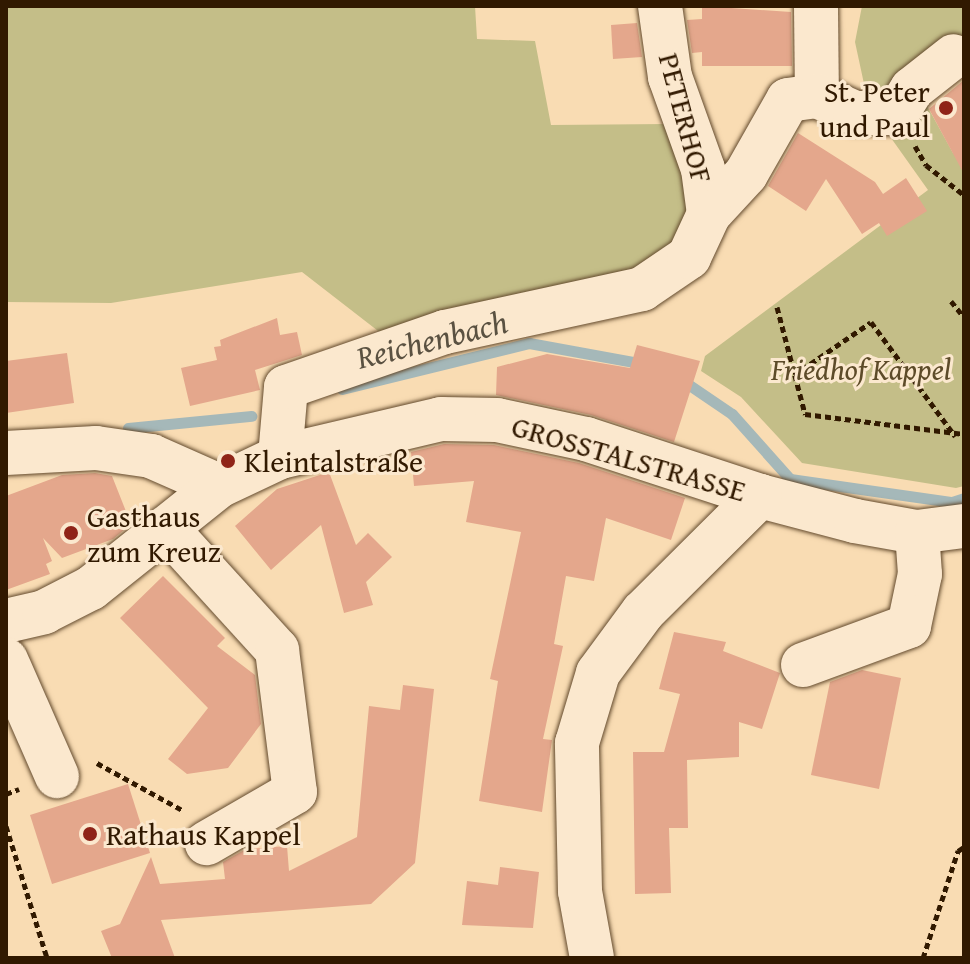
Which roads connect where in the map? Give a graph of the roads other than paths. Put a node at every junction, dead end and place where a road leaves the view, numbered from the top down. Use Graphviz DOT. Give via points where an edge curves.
graph roads {
  1 [pos="660,6"];
  2 [pos="816,6"];
  3 [pos="954,56"];
  4 [pos="817,96"];
  5 [pos="709,214"];
  6 [pos="283,432"];
  7 [pos="6,453"];
  8 [pos="219,486"];
  9 [pos="760,496"];
  10 [pos="964,526"];
  11 [pos="166,528"];
  12 [pos="917,532"];
  13 [pos="6,621"];
  14 [pos="6,660"];
  15 [pos="803,665"];
  16 [pos="57,776"];
  17 [pos="207,843"];
  18 [pos="592,958"];
  1 -- 5 [label="street, PETERHOF" via="670,77 703,169"];
  2 -- 4 [label="street"];
  3 -- 4 [label="street" via="912,89 897,113 855,113"];
  4 -- 5 [label="street" via="788,100 746,174"];
  5 -- 6 [label="street, PETERHOF" via="689,257 642,289 445,332 286,387"];
  6 -- 8 [label="street, GROSSTALSTRASSE"];
  6 -- 9 [label="street, GROSSTALSTRASSE" via="441,419 497,420 586,439"];
  7 -- 8 [label="street" via="96,448 151,456"];
  8 -- 11 [label="street, GROSSTALSTRASSE"];
  9 -- 12 [label="street, GROSSTALSTRASSE"];
  9 -- 18 [label="street" via="643,612 598,673 577,743 580,891"];
  10 -- 12 [label="street, GROSSTALSTRASSE"];
  11 -- 13 [label="street, GROSSTALSTRASSE" via="91,588 44,612"];
  11 -- 17 [label="street" via="277,650 295,792"];
  12 -- 15 [label="street" via="920,574 909,626"];
  14 -- 16 [label="street"];
}
